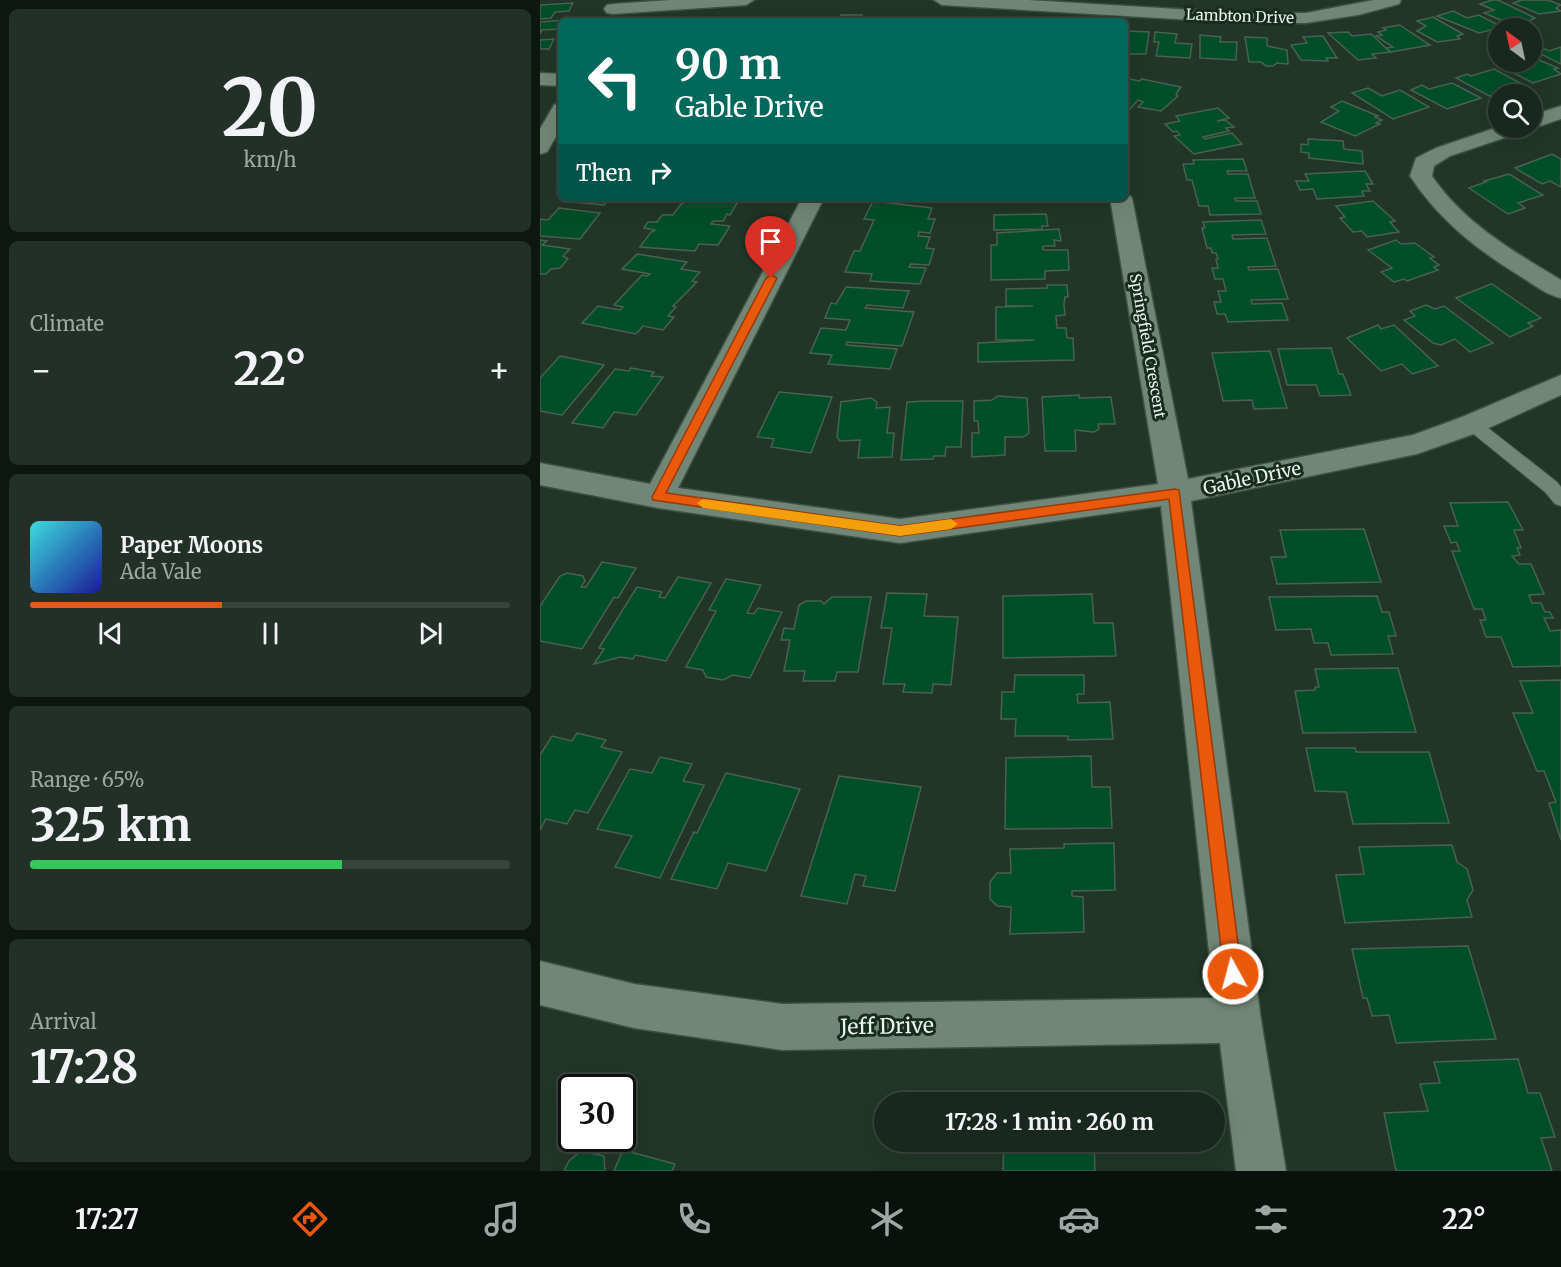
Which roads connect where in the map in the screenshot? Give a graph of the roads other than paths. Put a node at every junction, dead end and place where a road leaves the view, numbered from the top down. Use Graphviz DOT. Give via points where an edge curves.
graph roads {
  1 [pos="746,0"];
  2 [pos="942,0"];
  3 [pos="1240,0"];
  4 [pos="1393,0"];
  5 [pos="987,1"];
  6 [pos="612,10"];
  7 [pos="1244,18"];
  8 [pos="540,79"];
  9 [pos="558,80"];
  10 [pos="1561,112"];
  11 [pos="558,115"];
  12 [pos="1542,119"];
  13 [pos="1488,137"];
  14 [pos="540,148"];
  15 [pos="811,201"];
  16 [pos="1122,201"];
  17 [pos="1561,291"];
  18 [pos="1561,384"];
  19 [pos="1472,424"];
  20 [pos="540,474"];
  21 [pos="1175,494"];
  22 [pos="658,497"];
  23 [pos="1561,499"];
  24 [pos="540,983"];
  25 [pos="1239,1020"];
  26 [pos="1261,1171"];
  1 -- 6 [label="street"];
  2 -- 5 [label="street, Lambton Drive"];
  3 -- 7 [label="street"];
  4 -- 7 [label="street, Lambton Drive" via="1306,18"];
  5 -- 7 [label="street, Lambton Drive"];
  8 -- 9 [label="street"];
  10 -- 12 [label="street"];
  11 -- 14 [label="street"];
  13 -- 17 [label="street" via="1443,152 1424,163 1421,176 1430,192 1469,231"];
  15 -- 22 [label="street"];
  16 -- 21 [label="street, Springfield Crescent"];
  18 -- 19 [label="street, Gable Drive"];
  19 -- 21 [label="street, Gable Drive" via="1417,444"];
  19 -- 23 [label="lane"];
  20 -- 22 [label="street, Gable Drive"];
  21 -- 22 [label="street, Gable Drive" via="900,531"];
  21 -- 25 [label="street, Springfield Crescent"];
  24 -- 25 [label="street, Jeff Drive" via="634,1006 782,1027"];
  25 -- 26 [label="street, Springfield Crescent"];
}
